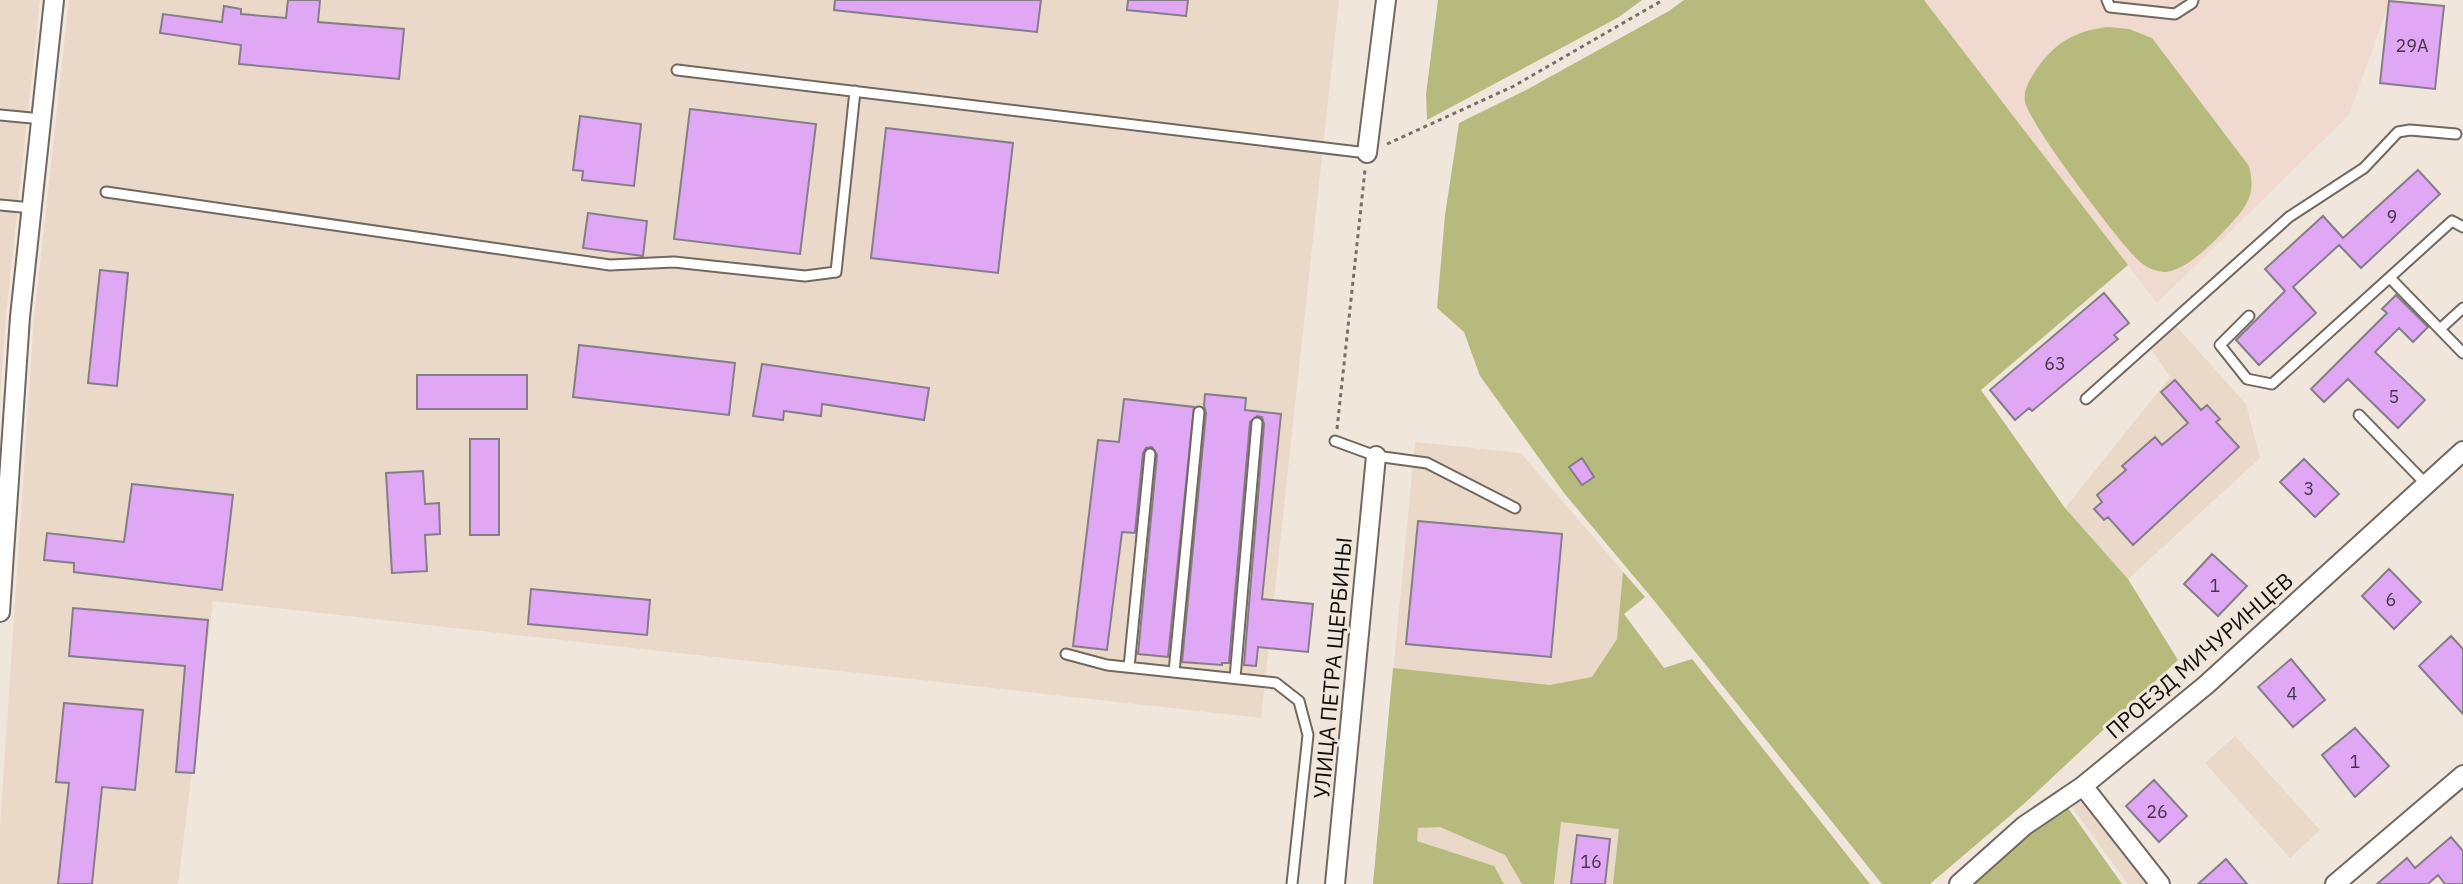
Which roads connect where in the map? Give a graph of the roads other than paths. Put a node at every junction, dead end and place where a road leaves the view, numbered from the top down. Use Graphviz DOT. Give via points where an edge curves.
graph roads {
  1 [pos="54,0"];
  2 [pos="1386,0"];
  3 [pos="2107,0"];
  4 [pos="2193,0"];
  5 [pos="677,70"];
  6 [pos="855,91"];
  7 [pos="0,115"];
  8 [pos="42,119"];
  9 [pos="2461,135"];
  10 [pos="1367,153"];
  11 [pos="106,192"];
  12 [pos="0,205"];
  13 [pos="32,208"];
  14 [pos="2463,227"];
  15 [pos="2390,278"];
  16 [pos="2463,308"];
  17 [pos="2249,316"];
  18 [pos="2440,329"];
  19 [pos="2463,353"];
  20 [pos="2086,399"];
  21 [pos="1199,412"];
  22 [pos="2359,415"];
  23 [pos="1257,423"];
  24 [pos="1335,441"];
  25 [pos="2463,451"];
  26 [pos="1150,454"];
  27 [pos="1376,456"];
  28 [pos="2426,484"];
  29 [pos="1515,508"];
  30 [pos="0,612"];
  31 [pos="1066,654"];
  32 [pos="1129,667"];
  33 [pos="1174,672"];
  34 [pos="1235,678"];
  35 [pos="2463,775"];
  36 [pos="2083,786"];
  37 [pos="1292,884"];
  38 [pos="1335,884"];
  39 [pos="1959,884"];
  40 [pos="2160,884"];
  41 [pos="2335,884"];
  1 -- 8 [label="street"];
  2 -- 10 [label="street"];
  3 -- 4 [label="lane" via="2110,7 2175,14"];
  5 -- 6 [label="lane"];
  6 -- 10 [label="lane"];
  6 -- 11 [label="lane" via="836,272 805,276 674,262 610,265"];
  7 -- 8 [label="lane"];
  8 -- 13 [label="street"];
  9 -- 20 [label="lane" via="2398,132 2364,168 2289,217"];
  12 -- 13 [label="lane"];
  13 -- 30 [label="street"];
  14 -- 15 [label="lane" via="2452,221"];
  15 -- 17 [label="lane" via="2272,384 2247,379 2220,345"];
  15 -- 18 [label="lane"];
  16 -- 18 [label="lane"];
  18 -- 19 [label="lane"];
  21 -- 33 [label="lane"];
  22 -- 28 [label="lane"];
  23 -- 34 [label="lane"];
  24 -- 27 [label="lane"];
  25 -- 28 [label="street, ПРОЕЗД МИЧУРИНЦЕВ"];
  26 -- 32 [label="lane"];
  27 -- 29 [label="lane" via="1427,463"];
  27 -- 38 [label="street, УЛИЦА ПЕТРА ЩЕРБИНЫ"];
  28 -- 36 [label="street, ПРОЕЗД МИЧУРИНЦЕВ" via="2206,685"];
  31 -- 32 [label="lane"];
  32 -- 33 [label="lane"];
  33 -- 34 [label="lane"];
  34 -- 37 [label="lane" via="1276,683 1299,701 1308,735"];
  35 -- 41 [label="street"];
  36 -- 39 [label="street, ПРОЕЗД МИЧУРИНЦЕВ" via="2024,826"];
  36 -- 40 [label="street"];
}
